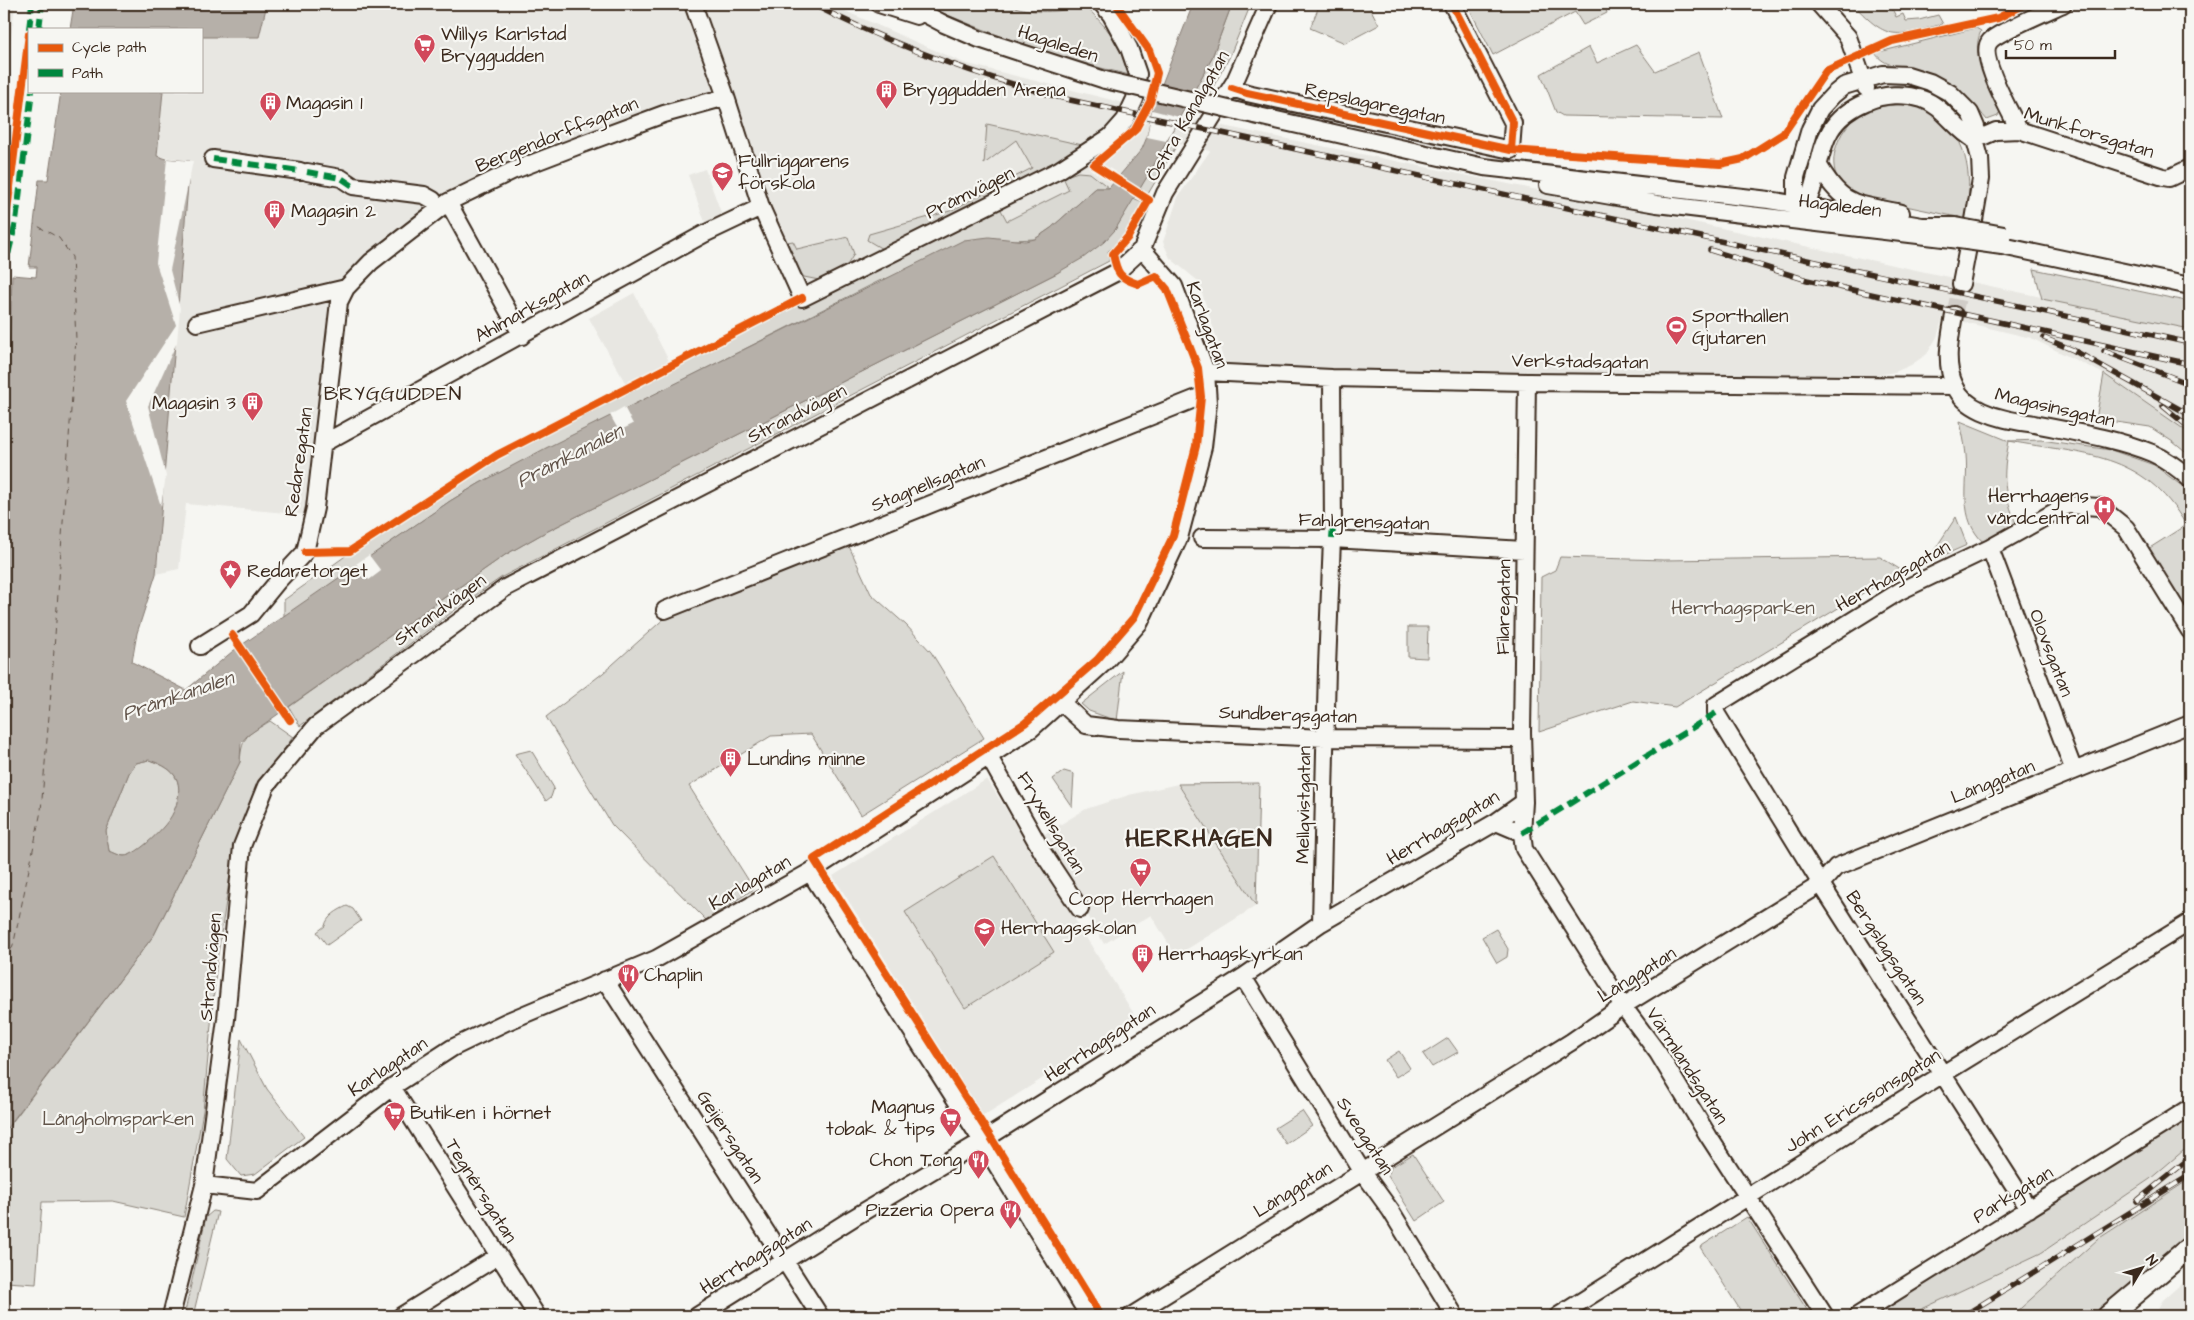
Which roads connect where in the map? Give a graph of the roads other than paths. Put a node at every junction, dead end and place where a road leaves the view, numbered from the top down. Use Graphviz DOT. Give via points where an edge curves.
graph roads {
  1 [pos="693,4"];
  2 [pos="878,4"];
  3 [pos="906,4"];
  4 [pos="1102,4"];
  5 [pos="1268,4"];
  6 [pos="1452,4"];
  7 [pos="1819,4"];
  8 [pos="2063,4"];
  9 [pos="944,24"];
  10 [pos="1863,79"];
  11 [pos="1232,88"];
  12 [pos="726,97"];
  13 [pos="1871,100"];
  14 [pos="2019,130"];
  15 [pos="1975,140"];
  16 [pos="213,159"];
  17 [pos="1818,164"];
  18 [pos="1484,167"];
  19 [pos="2190,168"];
  20 [pos="1796,177"];
  21 [pos="1769,200"];
  22 [pos="444,205"];
  23 [pos="761,207"];
  24 [pos="1799,211"];
  25 [pos="1974,220"];
  26 [pos="1953,232"];
  27 [pos="2003,240"];
  28 [pos="1968,247"];
  29 [pos="1142,249"];
  30 [pos="2190,278"];
  31 [pos="1960,284"];
  32 [pos="2190,286"];
  33 [pos="346,288"];
  34 [pos="1954,315"];
  35 [pos="198,323"];
  36 [pos="522,336"];
  37 [pos="1206,372"];
  38 [pos="1332,378"];
  39 [pos="1527,382"];
  40 [pos="1954,386"];
  41 [pos="1207,394"];
  42 [pos="324,443"];
  43 [pos="2190,479"];
  44 [pos="1332,533"];
  45 [pos="1202,538"];
  46 [pos="1990,548"];
  47 [pos="1524,550"];
  48 [pos="665,610"];
  49 [pos="2190,631"];
  50 [pos="200,646"];
  51 [pos="1062,703"];
  52 [pos="1716,706"];
  53 [pos="2190,724"];
  54 [pos="1325,738"];
  55 [pos="1522,739"];
  56 [pos="989,757"];
  57 [pos="2074,772"];
  58 [pos="1524,802"];
  59 [pos="1496,822"];
  60 [pos="1522,833"];
  61 [pos="810,872"];
  62 [pos="1822,884"];
  63 [pos="1080,909"];
  64 [pos="2190,922"];
  65 [pos="1321,923"];
  66 [pos="1243,977"];
  67 [pos="605,980"];
  68 [pos="1623,1006"];
  69 [pos="1943,1074"];
  70 [pos="392,1086"];
  71 [pos="2190,1108"];
  72 [pos="982,1141"];
  73 [pos="1362,1171"];
  74 [pos="204,1185"];
  75 [pos="1749,1197"];
  76 [pos="2029,1209"];
  77 [pos="2190,1247"];
  78 [pos="498,1256"];
  79 [pos="786,1261"];
  80 [pos="2190,1262"];
  81 [pos="171,1316"];
  82 [pos="401,1316"];
  83 [pos="537,1316"];
  84 [pos="696,1316"];
  85 [pos="820,1316"];
  86 [pos="1089,1316"];
  87 [pos="1131,1316"];
  88 [pos="1455,1316"];
  89 [pos="1558,1316"];
  90 [pos="1825,1316"];
  91 [pos="1857,1316"];
  92 [pos="2108,1316"];
  93 [pos="2124,1316"];
  1 -- 12 [label="street"];
  2 -- 9 [label="street, Hagaleden"];
  3 -- 9 [label="street, Hagaleden"];
  4 -- 23 [label="street, Pråmvägen" via="1129,48 1138,74 1135,99 1125,120 1110,137 1069,164 802,298"];
  5 -- 11 [label="street, Östra Kanalgatan"];
  6 -- 11 [label="street, Repslagaregatan" via="1513,123 1511,150"];
  7 -- 10 [label="street" via="1848,37"];
  8 -- 14 [label="street" via="2000,34 1990,40 1986,50 1988,64"];
  9 -- 18 [label="street, Hagaleden, bridge" via="979,39 1104,80"];
  10 -- 13 [label="street"];
  10 -- 15 [label="street" via="1883,74 1908,75 1930,82 1950,93 1970,113 1976,127"];
  10 -- 20 [label="street" via="1844,86 1820,110 1810,129"];
  11 -- 29 [label="street, Östra Kanalgatan" via="1165,193"];
  12 -- 22 [label="street, Bergendorffsgatan" via="664,114 512,171"];
  12 -- 23 [label="street"];
  13 -- 15 [label="street" via="1904,95 1922,99 1937,107 1964,135"];
  13 -- 17 [label="street" via="1852,108 1837,120 1827,135"];
  14 -- 15 [label="street, Munkforsgatan" via="1996,131"];
  14 -- 19 [label="street, Munkforsgatan" via="2163,177 2176,176"];
  15 -- 25 [label="street" via="1981,179"];
  16 -- 22 [label="street" via="341,178 353,186 407,192"];
  17 -- 24 [label="street" via="1812,194"];
  17 -- 26 [label="street" via="1832,187 1847,200"];
  18 -- 21 [label="street, Hagaleden"];
  18 -- 24 [label="street, Hagaleden" via="1510,178 1638,200"];
  20 -- 21 [label="street"];
  20 -- 24 [label="street"];
  21 -- 24 [label="street, Hagaleden"];
  22 -- 33 [label="street, Bergendorffsgatan" via="372,262"];
  22 -- 36 [label="street"];
  23 -- 36 [label="street, Ahlmarksgatan" via="704,234"];
  24 -- 26 [label="street, Hagaleden"];
  26 -- 27 [label="street, Hagaleden, bridge"];
  27 -- 30 [label="street, Hagaleden"];
  27 -- 32 [label="street, Hagaleden"];
  28 -- 31 [label="street"];
  29 -- 37 [label="street, Karlagatan" via="1174,286"];
  29 -- 74 [label="street, Strandvägen" via="1117,272 504,588 316,726 266,786 242,846 226,1019"];
  33 -- 35 [label="street"];
  33 -- 42 [label="street, Redaregatan" via="339,302"];
  34 -- 40 [label="street" via="1949,358"];
  36 -- 42 [label="street, Ahlmarksgatan"];
  37 -- 38 [label="street, Verkstadsgatan"];
  37 -- 41 [label="street, Karlagatan"];
  38 -- 39 [label="street, Verkstadsgatan"];
  38 -- 44 [label="street, Mellqvistgatan"];
  39 -- 40 [label="street, Verkstadsgatan"];
  39 -- 47 [label="street, Filaregatan"];
  40 -- 43 [label="street, Magasinsgatan" via="1965,400 1992,415 2142,450 2162,458"];
  41 -- 48 [label="street, Stagnellsgatan"];
  41 -- 51 [label="street, Karlagatan" via="1203,447 1179,538 1163,575 1140,622 1106,661"];
  42 -- 50 [label="street, Redaregatan" via="305,552 251,614"];
  44 -- 45 [label="street, Fahlgrensgatan"];
  44 -- 47 [label="street, Fahlgrensgatan"];
  44 -- 54 [label="street, Mellqvistgatan"];
  46 -- 49 [label="street, Herrhagsgatan" via="2067,505 2100,507 2126,528"];
  46 -- 52 [label="street, Herrhagsgatan" via="1900,591"];
  46 -- 57 [label="street, Olovsgatan"];
  47 -- 55 [label="street, Filaregatan"];
  51 -- 54 [label="street, Sundbergsgatan" via="1086,725"];
  51 -- 56 [label="street, Karlagatan"];
  52 -- 62 [label="street, Bergslagsgatan" via="1716,713"];
  53 -- 57 [label="street, Långgatan"];
  54 -- 55 [label="street, Sundbergsgatan"];
  54 -- 65 [label="street, Mellqvistgatan"];
  55 -- 58 [label="street, Filaregatan"];
  56 -- 61 [label="street, Karlagatan"];
  56 -- 63 [label="street, Fryxellsgatan" via="1043,853"];
  57 -- 62 [label="street, Långgatan" via="1836,867"];
  58 -- 59 [label="street, Herrhagsgatan"];
  58 -- 60 [label="street, Filaregatan"];
  59 -- 60 [label="street"];
  59 -- 65 [label="street, Herrhagsgatan"];
  60 -- 68 [label="street, Värmlandsgatan" via="1524,849"];
  61 -- 67 [label="street, Karlagatan" via="656,959"];
  61 -- 72 [label="street"];
  62 -- 68 [label="street, Långgatan"];
  62 -- 69 [label="street, Bergslagsgatan"];
  64 -- 69 [label="street, John Ericssonsgatan"];
  65 -- 66 [label="street, Herrhagsgatan"];
  66 -- 72 [label="street, Herrhagsgatan"];
  66 -- 73 [label="street, Sveagatan"];
  67 -- 70 [label="street, Karlagatan" via="488,1030 452,1048"];
  67 -- 79 [label="street, Geijersgatan"];
  68 -- 73 [label="street, Långgatan" via="1571,1042"];
  68 -- 75 [label="street, Värmlandsgatan" via="1658,1053"];
  69 -- 75 [label="street, John Ericssonsgatan"];
  69 -- 76 [label="street, Bergslagsgatan"];
  70 -- 74 [label="street, Karlagatan" via="257,1191"];
  70 -- 78 [label="street, Tegnérsgatan"];
  71 -- 76 [label="street, Parkgatan"];
  72 -- 79 [label="street, Herrhagsgatan"];
  72 -- 86 [label="street"];
  73 -- 87 [label="street, Långgatan"];
  73 -- 88 [label="street, Sveagatan"];
  74 -- 81 [label="street, Strandvägen"];
  75 -- 89 [label="street, John Ericssonsgatan"];
  75 -- 90 [label="street, Värmlandsgatan"];
  76 -- 91 [label="street, Parkgatan"];
  77 -- 92 [label="main road"];
  78 -- 82 [label="street"];
  78 -- 83 [label="street, Tegnérsgatan"];
  79 -- 84 [label="street, Herrhagsgatan"];
  79 -- 85 [label="street, Geijersgatan"];
  80 -- 93 [label="main road"];
}
